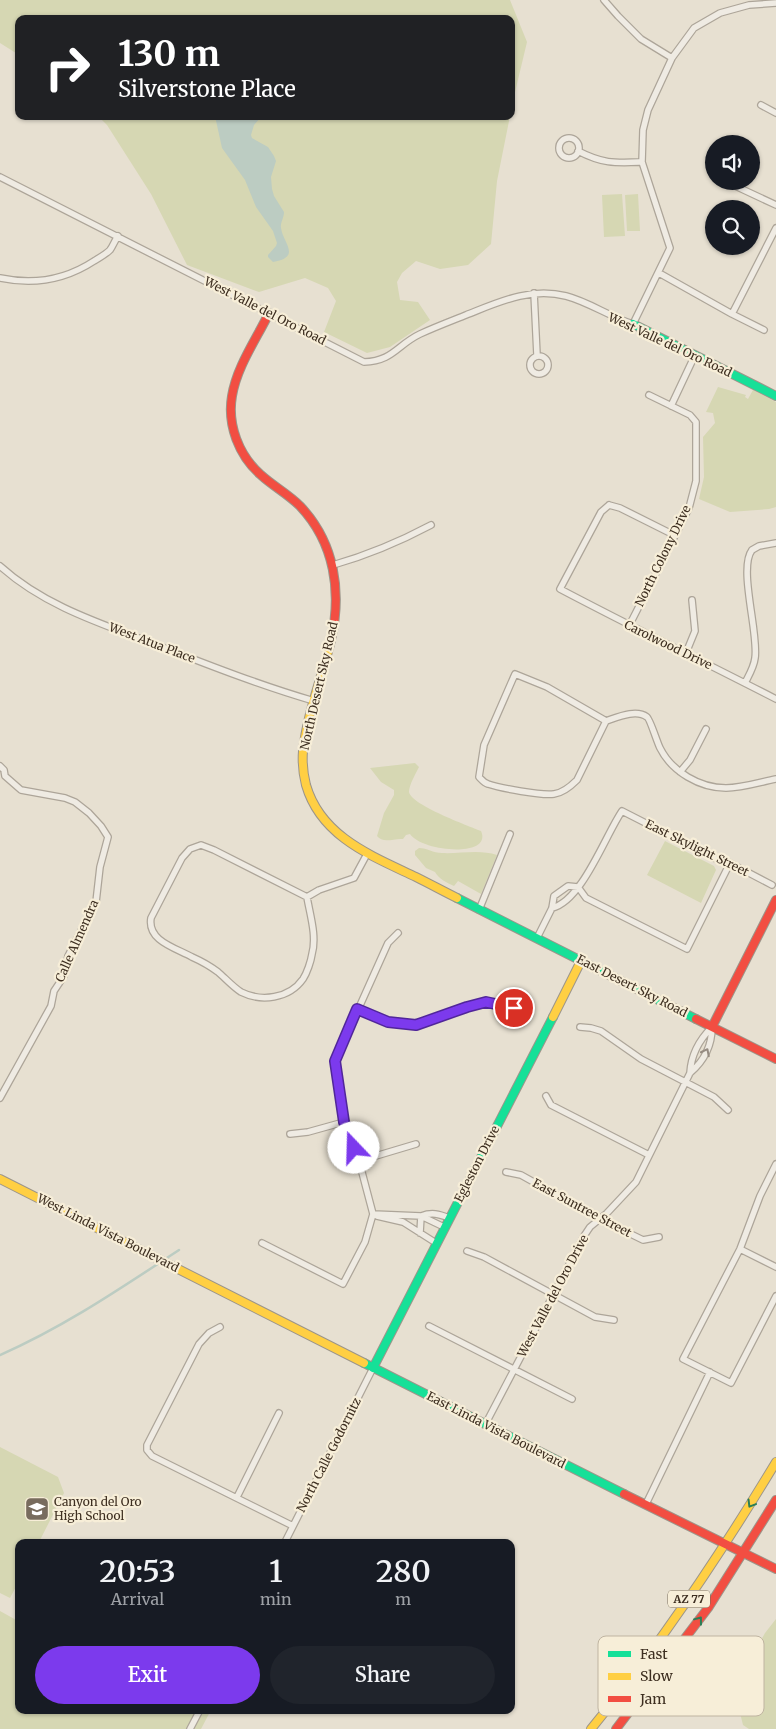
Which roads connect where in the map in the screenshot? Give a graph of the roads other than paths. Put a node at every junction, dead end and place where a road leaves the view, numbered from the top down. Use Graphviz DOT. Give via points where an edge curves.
graph roads {
  1 [pos="604,0"];
  2 [pos="776,3"];
  3 [pos="672,58"];
  4 [pos="761,105"];
  5 [pos="776,113"];
  6 [pos="578,152"];
  7 [pos="642,162"];
  8 [pos="0,177"];
  9 [pos="744,190"];
  10 [pos="776,205"];
  11 [pos="776,228"];
  12 [pos="118,236"];
  13 [pos="659,273"];
  14 [pos="0,278"];
  15 [pos="534,293"];
  16 [pos="270,313"];
  17 [pos="732,314"];
  18 [pos="633,324"];
  19 [pos="764,330"];
  20 [pos="538,355"];
  21 [pos="695,355"];
  22 [pos="649,394"];
  23 [pos="776,396"];
  24 [pos="671,406"];
  25 [pos="431,525"];
  26 [pos="674,535"];
  27 [pos="776,543"];
  28 [pos="333,565"];
  29 [pos="0,566"];
  30 [pos="692,600"];
  31 [pos="629,626"];
  32 [pos="686,653"];
  33 [pos="745,683"];
  34 [pos="776,699"];
  35 [pos="314,701"];
  36 [pos="606,721"];
  37 [pos="706,729"];
  38 [pos="0,766"];
  39 [pos="680,772"];
  40 [pos="3,777"];
  41 [pos="776,780"];
  42 [pos="510,834"];
  43 [pos="367,854"];
  44 [pos="730,863"];
  45 [pos="772,885"];
  46 [pos="578,887"];
  47 [pos="307,897"];
  48 [pos="776,900"];
  49 [pos="552,908"];
  50 [pos="479,910"];
  51 [pos="487,914"];
  52 [pos="398,933"];
  53 [pos="537,938"];
  54 [pos="581,961"];
  55 [pos="514,1008"];
  56 [pos="357,1009"];
  57 [pos="580,1026"];
  58 [pos="712,1027"];
  59 [pos="776,1059"];
  60 [pos="690,1073"];
  61 [pos="686,1082"];
  62 [pos="546,1096"];
  63 [pos="0,1098"];
  64 [pos="728,1110"];
  65 [pos="344,1122"];
  66 [pos="290,1134"];
  67 [pos="416,1144"];
  68 [pos="649,1155"];
  69 [pos="359,1161"];
  70 [pos="776,1164"];
  71 [pos="506,1172"];
  72 [pos="0,1178"];
  73 [pos="373,1214"];
  74 [pos="421,1216"];
  75 [pos="449,1218"];
  76 [pos="600,1219"];
  77 [pos="444,1227"];
  78 [pos="420,1233"];
  79 [pos="659,1237"];
  80 [pos="436,1243"];
  81 [pos="262,1244"];
  82 [pos="740,1249"];
  83 [pos="467,1251"];
  84 [pos="776,1268"];
  85 [pos="216,1288"];
  86 [pos="553,1296"];
  87 [pos="776,1296"];
  88 [pos="614,1320"];
  89 [pos="429,1326"];
  90 [pos="220,1327"];
  91 [pos="373,1368"];
  92 [pos="514,1370"];
  93 [pos="710,1372"];
  94 [pos="572,1399"];
  95 [pos="279,1413"];
  96 [pos="485,1425"];
  97 [pos="776,1462"];
  98 [pos="237,1497"];
  99 [pos="776,1500"];
  100 [pos="646,1504"];
  101 [pos="293,1526"];
  102 [pos="286,1539"];
  103 [pos="726,1545"];
  104 [pos="743,1554"];
  105 [pos="776,1570"];
  106 [pos="663,1636"];
  107 [pos="687,1636"];
  108 [pos="198,1714"];
  109 [pos="602,1716"];
  110 [pos="626,1716"];
  111 [pos="190,1729"];
  112 [pos="591,1729"];
  113 [pos="616,1729"];
  1 -- 3 [label="street" via="641,39"];
  2 -- 3 [label="street" via="749,5 720,13 694,28"];
  3 -- 7 [label="street" via="642,130"];
  4 -- 5 [label="street"];
  6 -- 7 [label="street" via="612,164"];
  7 -- 13 [label="street" via="670,248"];
  8 -- 12 [label="street, West Valle del Oro Road"];
  9 -- 10 [label="street"];
  11 -- 17 [label="street"];
  12 -- 14 [label="street" via="110,250 83,268 61,277 38,281"];
  12 -- 16 [label="street, West Valle del Oro Road"];
  13 -- 17 [label="street"];
  13 -- 18 [label="street"];
  15 -- 16 [label="street, West Valle del Oro Road" via="513,296 427,331 378,362 364,362"];
  15 -- 18 [label="street, West Valle del Oro Road" via="565,296"];
  15 -- 20 [label="street"];
  16 -- 28 [label="main road, North Desert Sky Road" via="234,385 232,425 242,452 254,469 289,496 315,524"];
  17 -- 19 [label="street"];
  18 -- 21 [label="main road, West Valle del Oro Road"];
  21 -- 23 [label="main road, West Valle del Oro Road"];
  21 -- 24 [label="street"];
  22 -- 24 [label="street, North Colony Drive"];
  24 -- 26 [label="street, North Colony Drive" via="697,420 696,481 689,508"];
  25 -- 28 [label="street" via="383,549"];
  26 -- 31 [label="street, North Colony Drive"];
  26 -- 31 [label="street, Carolwood Drive" via="608,504 560,590"];
  27 -- 33 [label="street" via="750,549 750,614 755,658"];
  28 -- 35 [label="main road, North Desert Sky Road" via="336,614"];
  29 -- 35 [label="street, West Atua Place" via="15,579 67,610 272,689"];
  30 -- 32 [label="street" via="695,631"];
  31 -- 32 [label="street, Carolwood Drive"];
  32 -- 33 [label="street, Carolwood Drive"];
  33 -- 34 [label="street, Carolwood Drive"];
  35 -- 43 [label="main road, North Desert Sky Road" via="303,750 302,771 316,808 327,825"];
  36 -- 36 [label="street" via="547,687 515,674 484,745 479,777 488,784 507,788 546,795 562,792 576,780"];
  36 -- 39 [label="street" via="630,714 645,715 662,752"];
  37 -- 39 [label="street"];
  38 -- 40 [label="street, Calle Almendra" via="4,770"];
  39 -- 41 [label="street" via="713,787 728,788"];
  40 -- 63 [label="street, Calle Almendra" via="21,790 75,802 89,813 108,837 96,902 68,956 64,976 54,991 51,1006"];
  42 -- 50 [label="street"];
  43 -- 47 [label="street" via="354,878"];
  43 -- 50 [label="main road, North Desert Sky Road"];
  44 -- 45 [label="street, East Skylight Street"];
  44 -- 46 [label="street, East Skylight Street" via="718,860 622,811"];
  44 -- 46 [label="street" via="687,949 586,898"];
  46 -- 49 [label="street" via="574,894"];
  46 -- 49 [label="street" via="568,886 554,896"];
  47 -- 47 [label="street" via="201,845 190,849 182,858 151,918 150,926 160,940 207,964 240,991 257,998 272,998 290,992 304,979 313,953"];
  48 -- 58 [label="main road"];
  49 -- 53 [label="street"];
  50 -- 51 [label="main road, North Desert Sky Road"];
  51 -- 53 [label="main road, East Desert Sky Road"];
  52 -- 56 [label="street" via="388,943"];
  53 -- 54 [label="main road, East Desert Sky Road"];
  54 -- 58 [label="main road, East Desert Sky Road"];
  54 -- 75 [label="main road, Egleston Drive"];
  55 -- 56 [label="street" via="486,1002 416,1025 388,1022"];
  56 -- 65 [label="street" via="335,1061"];
  57 -- 61 [label="street" via="601,1032 641,1059"];
  58 -- 59 [label="main road, East Desert Sky Road"];
  58 -- 60 [label="street, West Valle del Oro Drive" via="703,1036 690,1062"];
  60 -- 58 [label="street, West Valle del Oro Drive, one-way" via="699,1065 712,1040"];
  60 -- 61 [label="street, West Valle del Oro Drive"];
  61 -- 64 [label="street" via="714,1097"];
  61 -- 68 [label="street, West Valle del Oro Drive"];
  62 -- 68 [label="street" via="551,1105"];
  65 -- 66 [label="street"];
  65 -- 69 [label="street"];
  67 -- 69 [label="street"];
  68 -- 76 [label="street, West Valle del Oro Drive" via="633,1187"];
  69 -- 73 [label="street"];
  70 -- 82 [label="street"];
  71 -- 76 [label="street, East Suntree Street" via="521,1175"];
  72 -- 85 [label="main road, West Linda Vista Boulevard"];
  73 -- 74 [label="street"];
  73 -- 78 [label="street" via="403,1222"];
  73 -- 81 [label="street" via="365,1242 342,1284"];
  74 -- 75 [label="street" via="438,1213"];
  74 -- 77 [label="street"];
  74 -- 78 [label="street"];
  75 -- 77 [label="main road, Egleston Drive"];
  76 -- 79 [label="street, East Suntree Street" via="643,1240"];
  76 -- 86 [label="street, West Valle del Oro Drive" via="584,1236"];
  77 -- 80 [label="main road, Egleston Drive"];
  78 -- 80 [label="street"];
  80 -- 91 [label="main road, Egleston Drive"];
  82 -- 84 [label="street"];
  82 -- 93 [label="street" via="683,1359"];
  83 -- 86 [label="street" via="484,1257"];
  85 -- 91 [label="main road, East Linda Vista Boulevard"];
  86 -- 88 [label="street" via="595,1317"];
  86 -- 92 [label="street, West Valle del Oro Drive"];
  87 -- 93 [label="street" via="731,1383"];
  89 -- 92 [label="street"];
  90 -- 98 [label="street" via="209,1333 200,1344 147,1450 152,1456"];
  91 -- 96 [label="main road, East Linda Vista Boulevard"];
  91 -- 101 [label="street, North Calle Godornitz"];
  92 -- 94 [label="street"];
  92 -- 96 [label="street, West Valle del Oro Drive"];
  93 -- 100 [label="street"];
  95 -- 98 [label="street"];
  96 -- 100 [label="main road, East Linda Vista Boulevard"];
  97 -- 103 [label="main road, AZ 77, one-way"];
  98 -- 101 [label="street"];
  99 -- 104 [label="main road, AZ 77"];
  100 -- 103 [label="main road, East Linda Vista Boulevard"];
  101 -- 102 [label="street, North Calle Godornitz"];
  103 -- 104 [label="main road, East Linda Vista Boulevard"];
  103 -- 106 [label="main road, AZ 77"];
  104 -- 105 [label="main road, East Linda Vista Boulevard"];
  107 -- 104 [label="main road, AZ 77, one-way"];
  108 -- 111 [label="street"];
  109 -- 112 [label="main road, AZ 77"];
  113 -- 110 [label="main road, AZ 77, one-way"];
}
